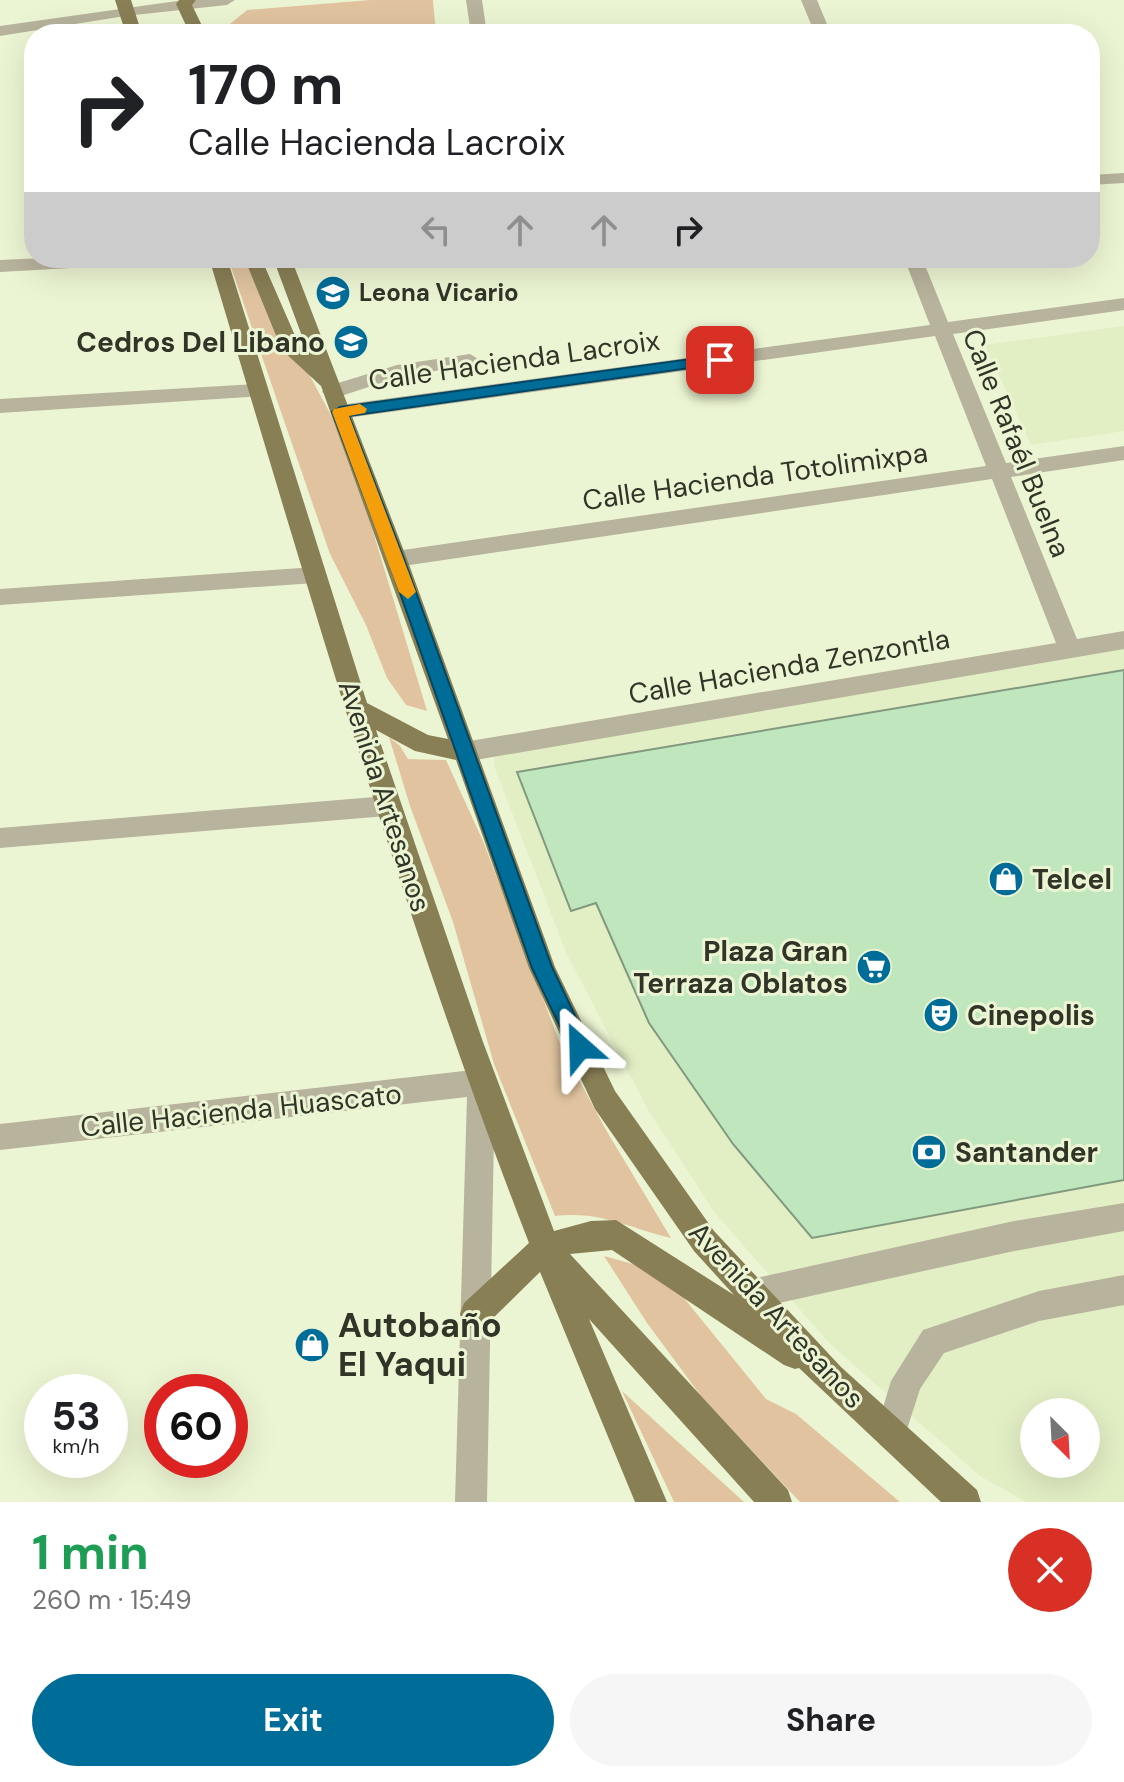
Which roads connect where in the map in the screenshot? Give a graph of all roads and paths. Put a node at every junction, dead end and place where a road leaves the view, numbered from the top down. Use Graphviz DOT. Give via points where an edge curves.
graph roads {
  1 [pos="227,0"];
  2 [pos="474,0"];
  3 [pos="809,0"];
  4 [pos="186,2"];
  5 [pos="124,6"];
  6 [pos="35,24"];
  7 [pos="194,24"];
  8 [pos="478,24"];
  9 [pos="819,24"];
  10 [pos="24,26"];
  11 [pos="0,31"];
  12 [pos="1124,178"];
  13 [pos="1100,179"];
  14 [pos="24,265"];
  15 [pos="0,266"];
  16 [pos="221,268"];
  17 [pos="258,268"];
  18 [pos="286,268"];
  19 [pos="917,268"];
  20 [pos="1124,304"];
  21 [pos="941,329"];
  22 [pos="470,360"];
  23 [pos="258,391"];
  24 [pos="334,396"];
  25 [pos="0,406"];
  26 [pos="1124,453"];
  27 [pos="998,471"];
  28 [pos="396,559"];
  29 [pos="315,575"];
  30 [pos="0,597"];
  31 [pos="1124,640"];
  32 [pos="1070,649"];
  33 [pos="356,708"];
  34 [pos="464,752"];
  35 [pos="387,806"];
  36 [pos="0,838"];
  37 [pos="481,1082"];
  38 [pos="0,1137"];
  39 [pos="1124,1217"];
  40 [pos="544,1248"];
  41 [pos="1124,1290"];
  42 [pos="752,1294"];
  43 [pos="475,1314"];
  44 [pos="830,1378"];
  45 [pos="891,1434"];
  46 [pos="471,1502"];
  47 [pos="651,1502"];
  48 [pos="776,1502"];
  49 [pos="965,1502"];
  1 -- 4 [label="street"];
  2 -- 8 [label="street"];
  3 -- 9 [label="street"];
  4 -- 5 [label="street"];
  4 -- 7 [label="main road"];
  5 -- 6 [label="street"];
  10 -- 11 [label="street"];
  12 -- 13 [label="street"];
  14 -- 15 [label="street"];
  16 -- 23 [label="main road, Avenida Artesanos"];
  17 -- 24 [label="main road" via="292,350"];
  18 -- 24 [label="main road, Avenida Artesanos"];
  19 -- 21 [label="street, Calle Rafaél Buelna"];
  20 -- 21 [label="street, Calle Hacienda Lacroix"];
  21 -- 24 [label="street, Calle Hacienda Lacroix"];
  21 -- 27 [label="street, Calle Rafaél Buelna"];
  22 -- 24 [label="street" via="397,371"];
  23 -- 25 [label="street"];
  23 -- 29 [label="main road, Avenida Artesanos"];
  24 -- 28 [label="main road, Avenida Artesanos"];
  26 -- 27 [label="street, Calle Hacienda Totolimixpa"];
  27 -- 28 [label="street, Calle Hacienda Totolimixpa"];
  27 -- 32 [label="street, Calle Rafaél Buelna"];
  28 -- 34 [label="main road, Avenida Artesanos"];
  29 -- 30 [label="street"];
  29 -- 33 [label="main road, Avenida Artesanos"];
  31 -- 32 [label="street, Calle Hacienda Zenzontla"];
  32 -- 34 [label="street, Calle Hacienda Zenzontla"];
  33 -- 34 [label="main road" via="423,744"];
  33 -- 35 [label="main road, Avenida Artesanos"];
  34 -- 42 [label="main road, Avenida Artesanos" via="542,968 605,1100 704,1241"];
  35 -- 36 [label="street"];
  35 -- 37 [label="main road, Avenida Artesanos"];
  37 -- 38 [label="street, Calle Hacienda Huascato"];
  37 -- 40 [label="main road, Avenida Artesanos"];
  37 -- 43 [label="street"];
  39 -- 42 [label="street"];
  40 -- 43 [label="main road"];
  40 -- 44 [label="main road" via="594,1233 616,1235"];
  40 -- 47 [label="main road, Avenida Artesanos"];
  40 -- 48 [label="main road"];
  41 -- 45 [label="street" via="1039,1306 934,1341 907,1381"];
  42 -- 44 [label="main road, Avenida Artesanos"];
  43 -- 46 [label="street"];
  44 -- 45 [label="main road, Avenida Artesanos"];
  45 -- 49 [label="main road, Avenida Artesanos"];
}
